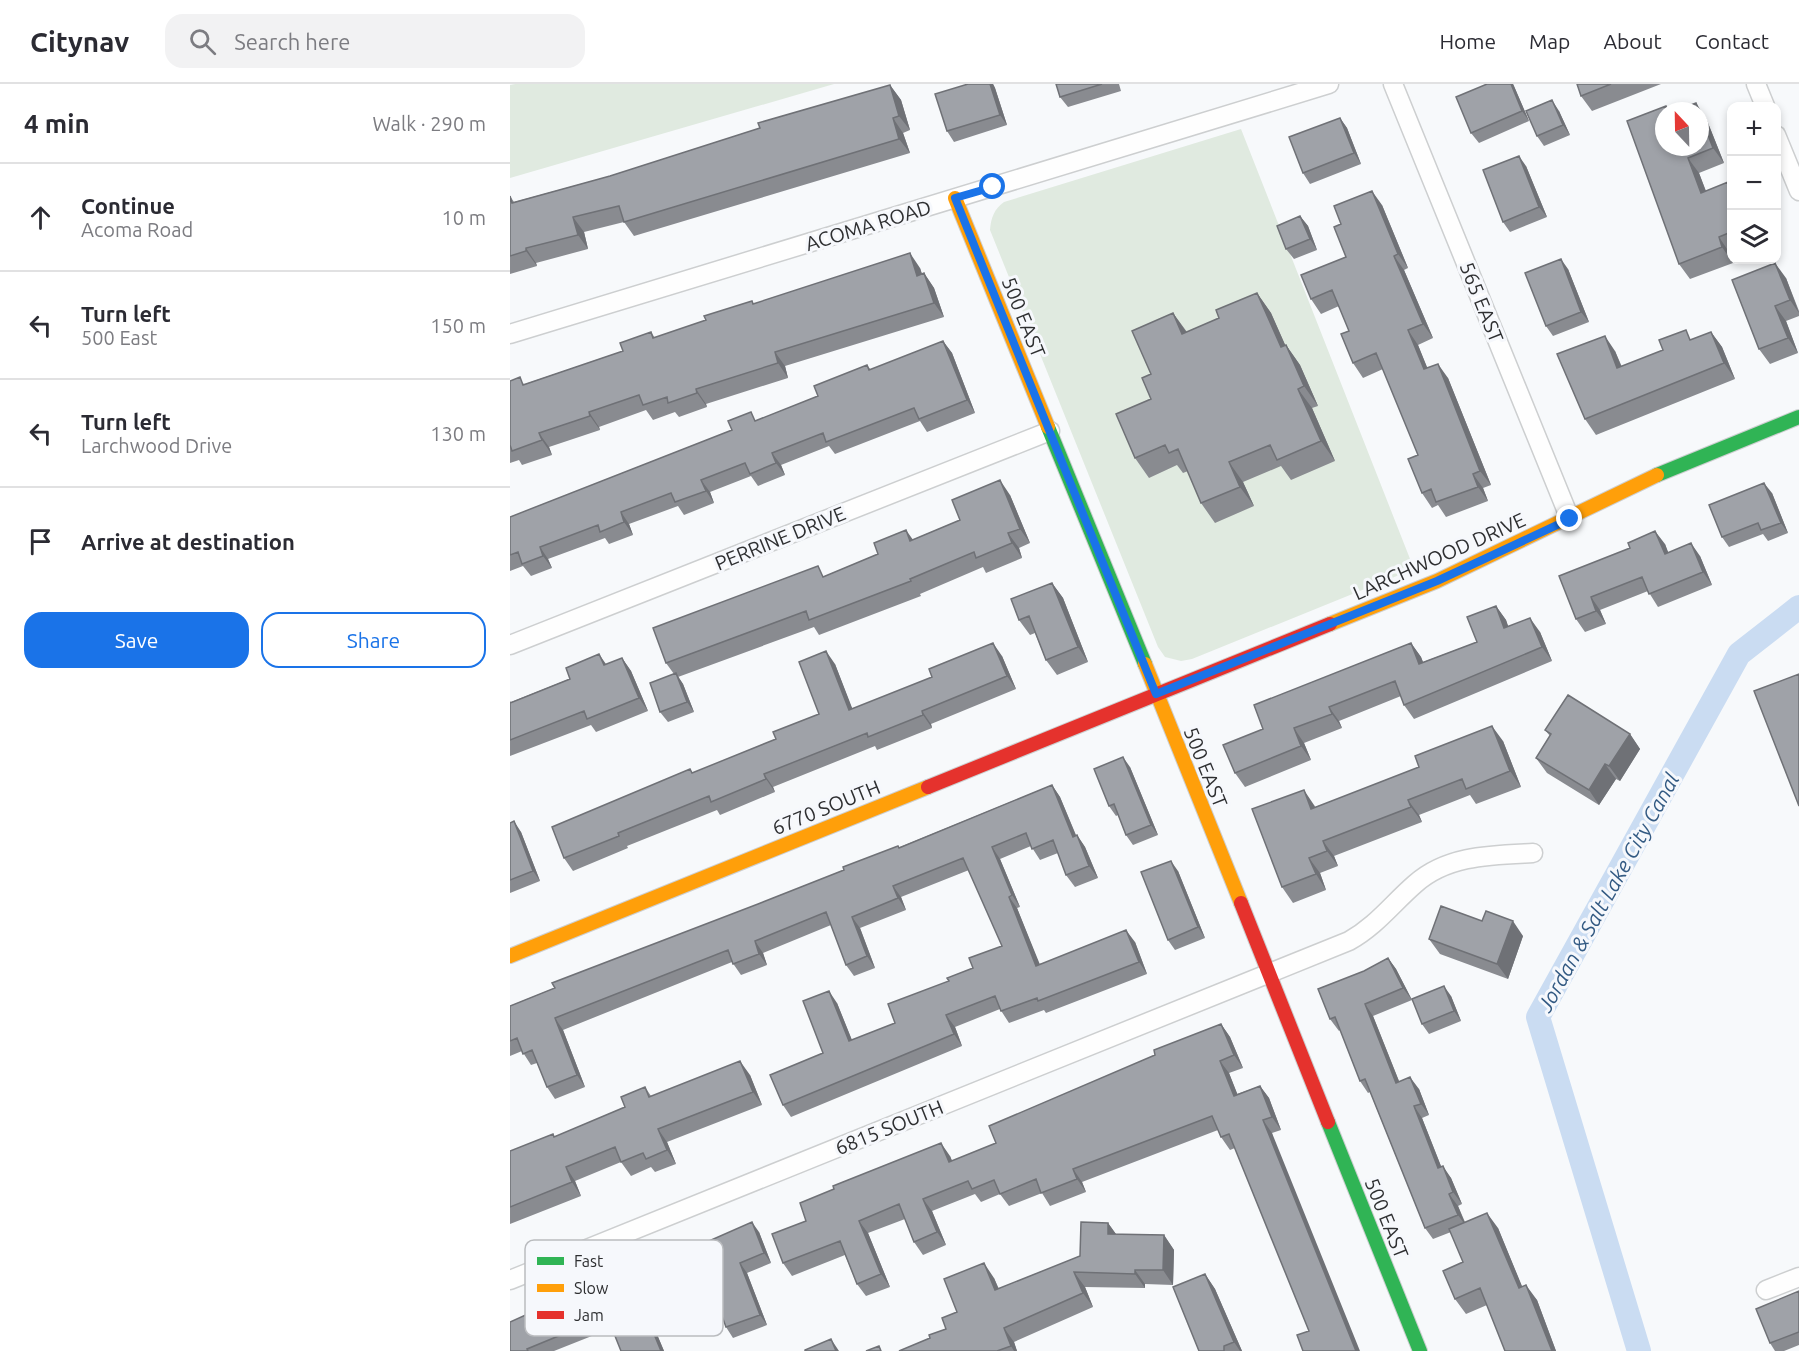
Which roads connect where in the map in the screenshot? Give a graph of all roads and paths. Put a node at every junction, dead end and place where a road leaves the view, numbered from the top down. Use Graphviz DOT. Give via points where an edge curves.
graph roads {
  1 [pos="1329,84"];
  2 [pos="1393,84"];
  3 [pos="1756,84"];
  4 [pos="1763,102"];
  5 [pos="1781,147"];
  6 [pos="1799,191"];
  7 [pos="955,198"];
  8 [pos="510,334"];
  9 [pos="1799,417"];
  10 [pos="1050,431"];
  11 [pos="1570,519"];
  12 [pos="510,645"];
  13 [pos="1156,694"];
  14 [pos="1533,853"];
  15 [pos="510,956"];
  16 [pos="1268,974"];
  17 [pos="609,1240"];
  18 [pos="525,1274"];
  19 [pos="1799,1277"];
  20 [pos="510,1280"];
  21 [pos="1766,1290"];
  22 [pos="1420,1351"];
  1 -- 7 [label="street, ACOMA ROAD"];
  2 -- 11 [label="street, 565 EAST"];
  3 -- 4 [label="street"];
  5 -- 6 [label="street"];
  7 -- 8 [label="street, ACOMA ROAD"];
  7 -- 10 [label="street, 500 EAST"];
  9 -- 11 [label="street, LARCHWOOD DRIVE" via="1666,471"];
  10 -- 12 [label="street, PERRINE DRIVE"];
  10 -- 13 [label="street, 500 EAST"];
  11 -- 13 [label="street, LARCHWOOD DRIVE" via="1437,581"];
  13 -- 15 [label="street, 6770 SOUTH"];
  13 -- 16 [label="street, 500 EAST"];
  14 -- 16 [label="street, 6815 SOUTH" via="1481,856 1435,871 1416,882 1365,932"];
  16 -- 17 [label="street, 6815 SOUTH"];
  16 -- 22 [label="street, 500 EAST"];
  18 -- 20 [label="street, 6815 SOUTH"];
  19 -- 21 [label="street"];
}
